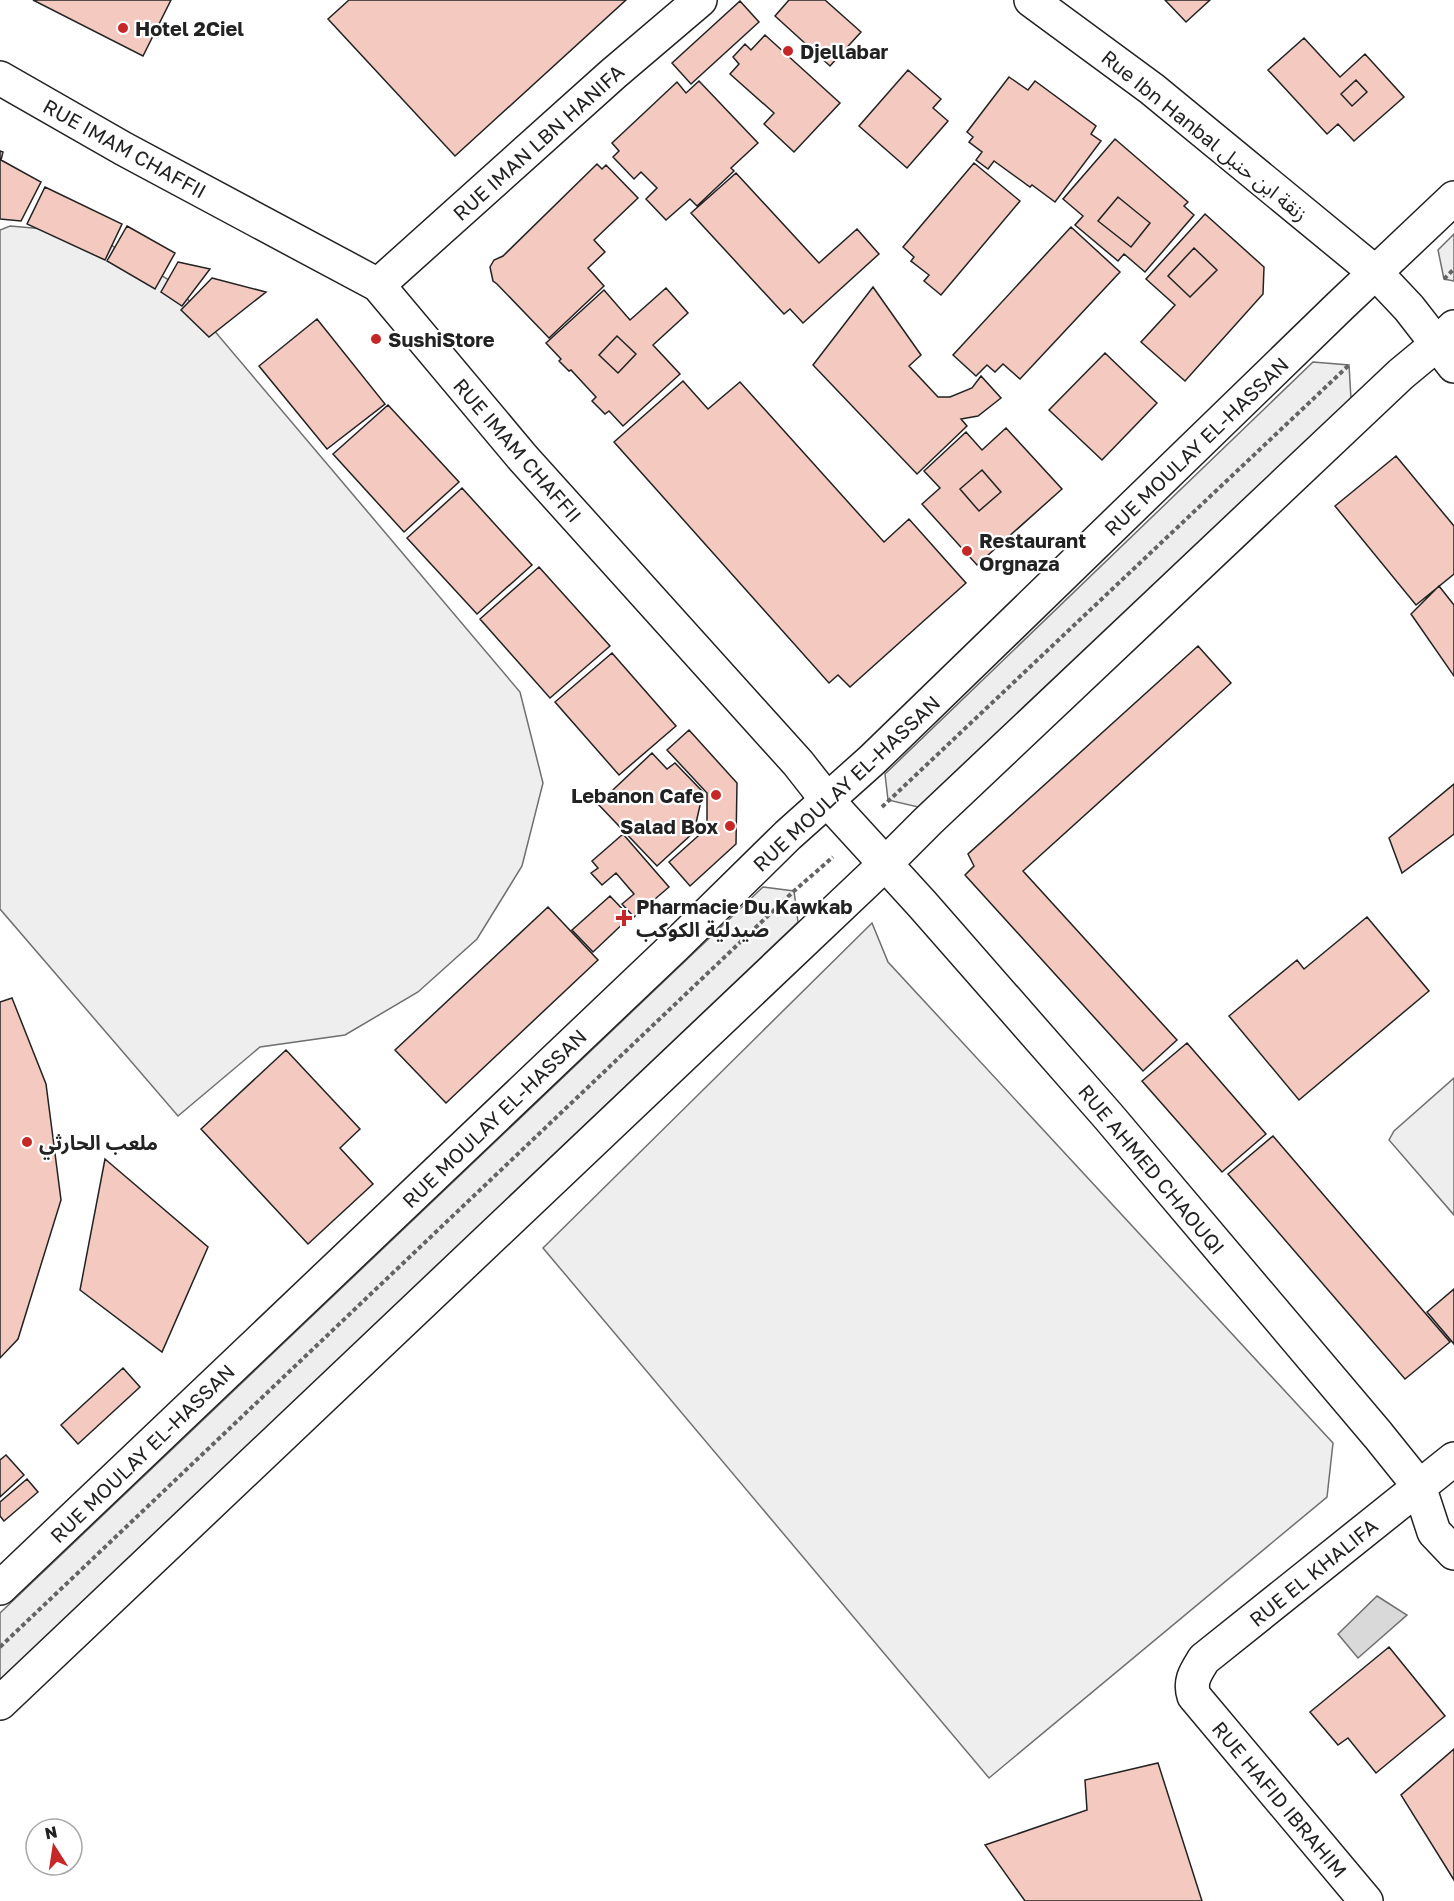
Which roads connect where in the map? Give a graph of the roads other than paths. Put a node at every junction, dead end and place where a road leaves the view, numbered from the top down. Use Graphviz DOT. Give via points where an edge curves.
graph roads {
  1 [pos="700,0"];
  2 [pos="1031,0"];
  3 [pos="0,78"];
  4 [pos="1454,198"];
  5 [pos="1376,273"];
  6 [pos="378,285"];
  7 [pos="1448,346"];
  8 [pos="827,800"];
  9 [pos="885,864"];
  10 [pos="1454,1459"];
  11 [pos="1419,1486"];
  12 [pos="1454,1553"];
  13 [pos="0,1588"];
  14 [pos="1194,1696"];
  15 [pos="0,1703"];
  16 [pos="1366,1901"];
  1 -- 6 [label="street, RUE IMAN LBN HANIFA"];
  2 -- 5 [label="street, Rue Ibn Hanbal زنقة ابن حنبل" via="1152,89"];
  3 -- 6 [label="street, RUE IMAM CHAFFII"];
  4 -- 5 [label="street, RUE MOULAY EL-HASSAN"];
  5 -- 7 [label="street, Rue Ibn Hanbal زنقة ابن حنبل"];
  5 -- 8 [label="street, RUE MOULAY EL-HASSAN"];
  6 -- 8 [label="street, RUE IMAM CHAFFII" via="523,458"];
  7 -- 9 [label="street" via="1401,374"];
  8 -- 9 [label="street, RUE AHMED CHAOUQI"];
  8 -- 13 [label="street, RUE MOULAY EL-HASSAN"];
  9 -- 11 [label="street, RUE AHMED CHAOUQI" via="1108,1116"];
  9 -- 15 [label="street"];
  10 -- 11 [label="street, RUE EL KHALIFA"];
  11 -- 12 [label="street, RUE AHMED CHAOUQI" via="1434,1532"];
  11 -- 14 [label="street, RUE EL KHALIFA" via="1204,1659 1191,1687"];
  14 -- 16 [label="street, RUE HAFID IBRAHIM"];
}
